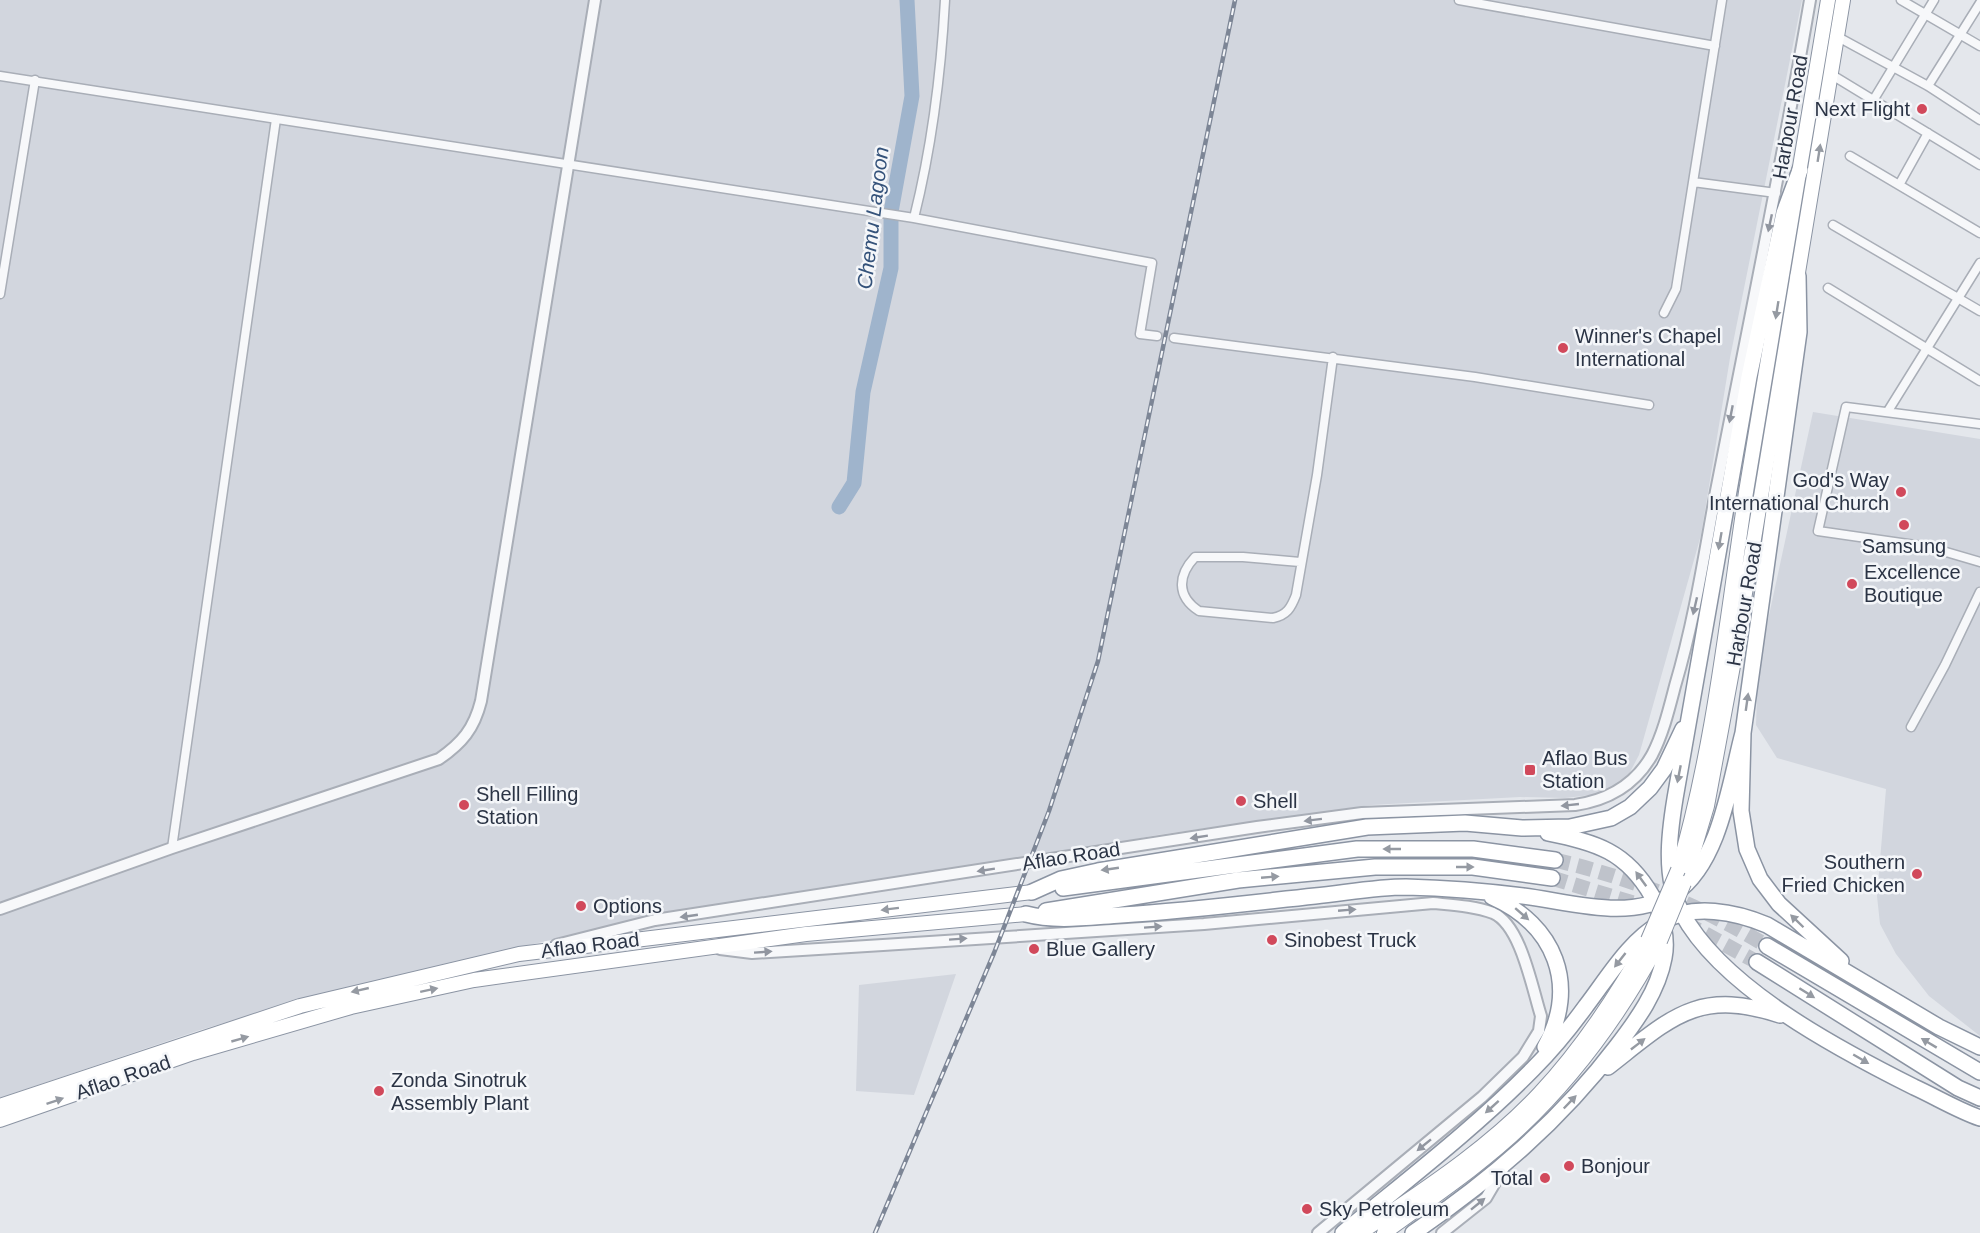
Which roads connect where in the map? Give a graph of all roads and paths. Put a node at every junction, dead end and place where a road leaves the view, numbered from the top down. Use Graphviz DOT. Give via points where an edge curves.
graph roads {
  1 [pos="595,0"];
  2 [pos="945,0"];
  3 [pos="1459,0"];
  4 [pos="1722,0"];
  5 [pos="1810,0"];
  6 [pos="1828,0"];
  7 [pos="1843,0"];
  8 [pos="1901,0"];
  9 [pos="1934,0"];
  10 [pos="1980,3"];
  11 [pos="1926,14"];
  12 [pos="1960,34"];
  13 [pos="1838,37"];
  14 [pos="1716,46"];
  15 [pos="1980,46"];
  16 [pos="1894,67"];
  17 [pos="1832,75"];
  18 [pos="0,76"];
  19 [pos="35,80"];
  20 [pos="1928,86"];
  21 [pos="1874,99"];
  22 [pos="276,119"];
  23 [pos="1980,120"];
  24 [pos="1928,133"];
  25 [pos="1850,156"];
  26 [pos="1980,165"];
  27 [pos="570,166"];
  28 [pos="1800,170"];
  29 [pos="1693,182"];
  30 [pos="1899,185"];
  31 [pos="1776,194"];
  32 [pos="914,218"];
  33 [pos="1833,225"];
  34 [pos="1980,234"];
  35 [pos="1980,263"];
  36 [pos="1798,276"];
  37 [pos="1828,288"];
  38 [pos="0,294"];
  39 [pos="1958,298"];
  40 [pos="1980,311"];
  41 [pos="1664,313"];
  42 [pos="1157,336"];
  43 [pos="1174,338"];
  44 [pos="1929,348"];
  45 [pos="1333,357"];
  46 [pos="1980,381"];
  47 [pos="1649,405"];
  48 [pos="1888,411"];
  49 [pos="1980,423"];
  50 [pos="1300,562"];
  51 [pos="1980,562"];
  52 [pos="1980,592"];
  53 [pos="1693,706"];
  54 [pos="1911,727"];
  55 [pos="1743,733"];
  56 [pos="1625,787"];
  57 [pos="1522,828"];
  58 [pos="172,848"];
  59 [pos="1555,860"];
  60 [pos="1552,878"];
  61 [pos="1469,890"];
  62 [pos="1032,892"];
  63 [pos="1675,893"];
  64 [pos="1655,902"];
  65 [pos="0,909"];
  66 [pos="1682,913"];
  67 [pos="1026,914"];
  68 [pos="1663,921"];
  69 [pos="1767,946"];
  70 [pos="705,948"];
  71 [pos="519,954"];
  72 [pos="1757,962"];
  73 [pos="1873,988"];
  74 [pos="1612,1011"];
  75 [pos="1792,1019"];
  76 [pos="1980,1047"];
  77 [pos="1534,1068"];
  78 [pos="1980,1072"];
  79 [pos="1592,1080"];
  80 [pos="1980,1098"];
  81 [pos="0,1106"];
  82 [pos="1980,1118"];
  83 [pos="0,1120"];
  84 [pos="1504,1167"];
  85 [pos="1365,1230"];
  86 [pos="1318,1233"];
  87 [pos="1343,1233"];
  88 [pos="1384,1233"];
  89 [pos="1413,1233"];
  90 [pos="1442,1233"];
  1 -- 27 [label="street"];
  2 -- 32 [label="street" via="928,163"];
  3 -- 14 [label="street"];
  4 -- 14 [label="street"];
  5 -- 31 [label="street, Harbour Road"];
  6 -- 28 [label="highway, Harbour Road"];
  7 -- 13 [label="highway, Harbour Road"];
  8 -- 11 [label="street"];
  9 -- 11 [label="street"];
  10 -- 12 [label="street"];
  11 -- 12 [label="street"];
  11 -- 16 [label="street"];
  12 -- 15 [label="street"];
  12 -- 20 [label="street"];
  13 -- 16 [label="street"];
  13 -- 17 [label="highway, Harbour Road"];
  14 -- 29 [label="street"];
  16 -- 20 [label="street"];
  16 -- 21 [label="street"];
  17 -- 21 [label="street"];
  36 -- 17 [label="highway, Harbour Road, one-way"];
  18 -- 19 [label="street"];
  19 -- 22 [label="street"];
  19 -- 38 [label="street"];
  20 -- 23 [label="street"];
  21 -- 24 [label="street"];
  22 -- 27 [label="street"];
  22 -- 58 [label="street"];
  24 -- 26 [label="street"];
  24 -- 30 [label="street"];
  25 -- 30 [label="street"];
  27 -- 32 [label="street"];
  27 -- 58 [label="street" via="481,701 468,735 439,759"];
  28 -- 53 [label="highway, one-way" via="1784,213 1749,378"];
  28 -- 74 [label="highway, Harbour Road, one-way, bridge" via="1715,701 1688,835 1663,911"];
  29 -- 31 [label="street"];
  29 -- 41 [label="street" via="1676,289"];
  30 -- 34 [label="street"];
  31 -- 56 [label="street, Harbour Road, one-way" via="1683,659 1653,753"];
  32 -- 42 [label="street" via="1152,262 1140,334"];
  33 -- 39 [label="street"];
  35 -- 39 [label="street"];
  55 -- 36 [label="highway, one-way" via="1799,332"];
  36 -- 74 [label="highway, Harbour Road, bridge" via="1729,690 1698,844 1660,941"];
  37 -- 44 [label="street"];
  39 -- 40 [label="street"];
  39 -- 44 [label="street"];
  43 -- 45 [label="street"];
  44 -- 46 [label="street"];
  44 -- 48 [label="street"];
  45 -- 47 [label="street"];
  45 -- 50 [label="street"];
  48 -- 49 [label="street"];
  48 -- 51 [label="street" via="1846,406 1818,531 1929,547"];
  50 -- 50 [label="street" via="1296,595 1284,616 1273,618 1198,611 1189,605 1180,580 1195,557"];
  52 -- 54 [label="street"];
  53 -- 57 [label="highway" via="1664,769 1630,807 1611,818 1570,827"];
  53 -- 63 [label="highway, one-way" via="1671,824"];
  55 -- 63 [label="highway" via="1709,852"];
  73 -- 55 [label="highway, one-way" via="1803,927 1761,879 1747,849 1742,811"];
  56 -- 71 [label="street, Aflao Road, one-way" via="1599,800 1575,805 1362,813 1257,827 655,921"];
  57 -- 62 [label="highway, one-way" via="1465,823 1367,827 1098,871 1061,879"];
  64 -- 57 [label="highway, one-way" via="1642,878 1623,858 1592,842"];
  58 -- 65 [label="street"];
  59 -- 62 [label="highway, Aflao Road, one-way" via="1473,849 1357,849"];
  67 -- 60 [label="highway, Aflao Road, one-way" via="1238,880 1375,867 1473,867"];
  61 -- 64 [label="highway" via="1574,906"];
  61 -- 67 [label="highway" via="1402,887 1160,912 1066,918"];
  61 -- 77 [label="highway, one-way" via="1515,908 1538,928 1553,954 1560,974 1561,1002 1550,1038"];
  62 -- 71 [label="highway, Aflao Road, one-way"];
  63 -- 64 [label="highway"];
  63 -- 66 [label="highway"];
  64 -- 68 [label="highway"];
  66 -- 68 [label="highway"];
  66 -- 73 [label="highway" via="1724,912 1767,924"];
  66 -- 75 [label="highway" via="1707,948"];
  67 -- 70 [label="highway, Aflao Road" via="806,934"];
  68 -- 77 [label="highway, one-way" via="1627,951"];
  68 -- 79 [label="highway" via="1665,956 1657,984 1638,1018"];
  78 -- 69 [label="highway, one-way"];
  83 -- 70 [label="highway, Aflao Road, one-way" via="193,1053 351,1007 474,980"];
  70 -- 86 [label="street, Aflao Road, one-way" via="752,953 1204,924 1433,903 1468,906 1494,914 1513,930 1541,1016 1539,1031 1523,1057 1482,1096"];
  71 -- 81 [label="highway, Aflao Road, one-way" via="300,1006"];
  72 -- 80 [label="highway, one-way"];
  73 -- 76 [label="highway"];
  74 -- 85 [label="highway" via="1539,1094 1507,1124"];
  74 -- 88 [label="highway" via="1575,1070 1521,1128 1474,1168"];
  79 -- 75 [label="highway, one-way" via="1656,1029 1694,1008 1728,1003"];
  75 -- 82 [label="highway, one-way" via="1877,1068"];
  77 -- 87 [label="highway, one-way"];
  84 -- 79 [label="highway, one-way"];
  84 -- 89 [label="highway"];
  90 -- 84 [label="street, one-way" via="1486,1198"];
}
